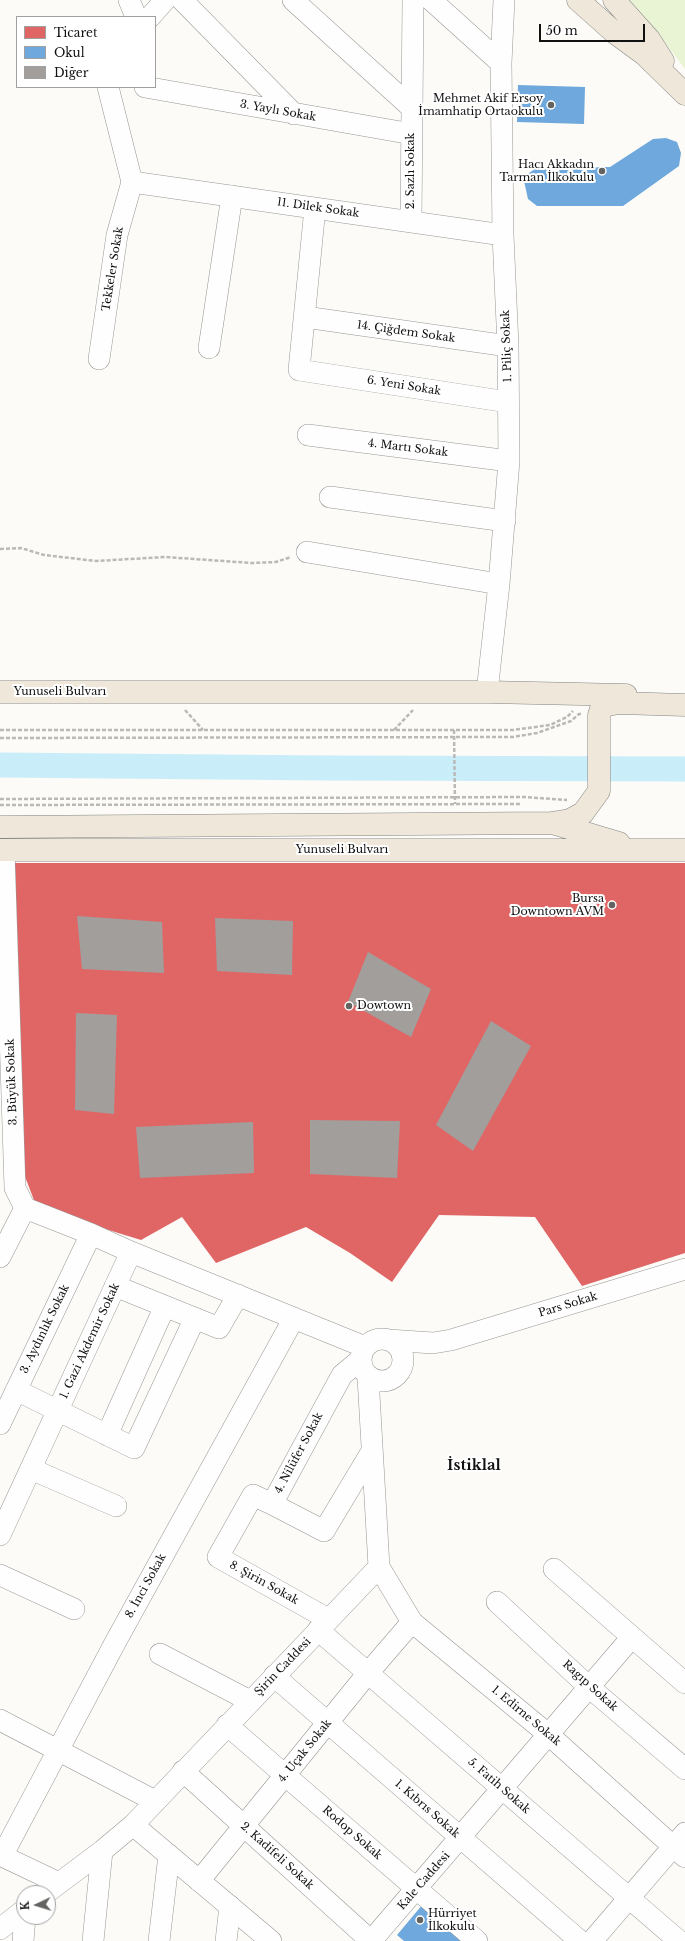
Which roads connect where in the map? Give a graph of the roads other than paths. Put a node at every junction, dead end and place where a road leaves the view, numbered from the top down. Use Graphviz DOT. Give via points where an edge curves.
graph roads {
  1 [pos="129,0"];
  2 [pos="165,0"];
  3 [pos="182,0"];
  4 [pos="293,0"];
  5 [pos="413,0"];
  6 [pos="431,0"];
  7 [pos="504,0"];
  8 [pos="578,0"];
  9 [pos="614,0"];
  10 [pos="136,16"];
  11 [pos="151,16"];
  12 [pos="501,63"];
  13 [pos="108,88"];
  14 [pos="151,88"];
  15 [pos="685,94"];
  16 [pos="412,108"];
  17 [pos="294,114"];
  18 [pos="412,134"];
  19 [pos="132,182"];
  20 [pos="232,196"];
  21 [pos="315,208"];
  22 [pos="411,222"];
  23 [pos="503,235"];
  24 [pos="305,317"];
  25 [pos="508,346"];
  26 [pos="209,348"];
  27 [pos="99,359"];
  28 [pos="508,402"];
  29 [pos="308,435"];
  30 [pos="509,461"];
  31 [pos="330,497"];
  32 [pos="505,520"];
  33 [pos="307,552"];
  34 [pos="499,584"];
  35 [pos="0,692"];
  36 [pos="487,692"];
  37 [pos="685,696"];
  38 [pos="685,705"];
  39 [pos="551,822"];
  40 [pos="0,827"];
  41 [pos="2,850"];
  42 [pos="651,850"];
  43 [pos="685,850"];
  44 [pos="8,1188"];
  45 [pos="25,1208"];
  46 [pos="91,1234"];
  47 [pos="131,1252"];
  48 [pos="0,1257"];
  49 [pos="685,1269"];
  50 [pos="115,1286"];
  51 [pos="238,1295"];
  52 [pos="165,1306"];
  53 [pos="195,1318"];
  54 [pos="294,1318"];
  55 [pos="388,1340"];
  56 [pos="450,1340"];
  57 [pos="364,1361"];
  58 [pos="399,1374"];
  59 [pos="16,1390"];
  60 [pos="57,1411"];
  61 [pos="0,1424"];
  62 [pos="107,1435"];
  63 [pos="372,1451"];
  64 [pos="31,1469"];
  65 [pos="272,1504"];
  66 [pos="116,1506"];
  67 [pos="0,1535"];
  68 [pos="379,1567"];
  69 [pos="554,1569"];
  70 [pos="0,1575"];
  71 [pos="497,1602"];
  72 [pos="74,1609"];
  73 [pos="412,1622"];
  74 [pos="323,1625"];
  75 [pos="632,1637"];
  76 [pos="160,1654"];
  77 [pos="368,1673"];
  78 [pos="274,1676"];
  79 [pos="685,1683"];
  80 [pos="590,1687"];
  81 [pos="250,1701"];
  82 [pos="0,1720"];
  83 [pos="327,1723"];
  84 [pos="227,1725"];
  85 [pos="549,1735"];
  86 [pos="58,1750"];
  87 [pos="685,1769"];
  88 [pos="183,1771"];
  89 [pos="285,1775"];
  90 [pos="503,1789"];
  91 [pos="155,1801"];
  92 [pos="133,1825"];
  93 [pos="244,1826"];
  94 [pos="461,1838"];
  95 [pos="681,1845"];
  96 [pos="102,1851"];
  97 [pos="168,1855"];
  98 [pos="1,1856"];
  99 [pos="199,1880"];
  100 [pos="47,1885"];
  101 [pos="56,1885"];
  102 [pos="417,1890"];
  103 [pos="629,1898"];
  104 [pos="230,1906"];
  105 [pos="16,1916"];
  106 [pos="8,1923"];
  107 [pos="23,1941"];
  108 [pos="93,1941"];
  109 [pos="159,1941"];
  110 [pos="226,1941"];
  111 [pos="271,1941"];
  112 [pos="371,1941"];
  113 [pos="477,1941"];
  114 [pos="580,1941"];
  115 [pos="592,1941"];
  116 [pos="679,1941"];
  1 -- 10 [label="street"];
  2 -- 11 [label="street"];
  3 -- 17 [label="street"];
  4 -- 16 [label="street"];
  5 -- 16 [label="street, 2. Sazlı Sokak"];
  6 -- 12 [label="street"];
  7 -- 12 [label="street, 1. Piliç Sokak"];
  8 -- 15 [label="main road" via="615,33 645,55"];
  9 -- 15 [label="main road" via="649,39"];
  12 -- 23 [label="street, 1. Piliç Sokak"];
  13 -- 19 [label="street, Tekkeler Sokak"];
  14 -- 17 [label="street, 3. Yaylı Sokak"];
  16 -- 18 [label="street, 2. Sazlı Sokak"];
  17 -- 18 [label="street, 3. Yaylı Sokak"];
  18 -- 22 [label="street, 2. Sazlı Sokak"];
  19 -- 20 [label="street, 11. Dilek Sokak"];
  19 -- 27 [label="street, Tekkeler Sokak" via="117,235"];
  20 -- 21 [label="street, 11. Dilek Sokak"];
  20 -- 26 [label="street"];
  21 -- 22 [label="street, 11. Dilek Sokak"];
  21 -- 24 [label="street"];
  22 -- 23 [label="street, 11. Dilek Sokak"];
  23 -- 25 [label="street, 1. Piliç Sokak"];
  24 -- 25 [label="street, 14. Çiğdem Sokak"];
  24 -- 28 [label="street, 6. Yeni Sokak" via="299,370"];
  25 -- 28 [label="street, 1. Piliç Sokak"];
  28 -- 30 [label="street, 1. Piliç Sokak"];
  29 -- 30 [label="street, 4. Martı Sokak"];
  30 -- 32 [label="street, 1. Piliç Sokak"];
  31 -- 32 [label="street"];
  32 -- 34 [label="street, 1. Piliç Sokak"];
  33 -- 34 [label="street"];
  34 -- 36 [label="street, 1. Piliç Sokak"];
  35 -- 36 [label="main road, Yunuseli Bulvarı"];
  36 -- 37 [label="main road, Yunuseli Bulvarı"];
  38 -- 39 [label="main road" via="608,704 601,709 595,797 583,813 570,820"];
  39 -- 40 [label="main road"];
  39 -- 42 [label="main road" via="609,841"];
  41 -- 42 [label="main road, Yunuseli Bulvarı"];
  41 -- 44 [label="street, 3. Büyük Sokak"];
  42 -- 43 [label="main road, Yunuseli Bulvarı"];
  44 -- 45 [label="street, 3. Büyük Sokak"];
  45 -- 46 [label="street"];
  45 -- 48 [label="street"];
  46 -- 47 [label="street"];
  46 -- 59 [label="street, 3. Aydınlık Sokak"];
  47 -- 50 [label="street, 1. Gazi Akdemir Sokak"];
  47 -- 51 [label="street"];
  49 -- 56 [label="street, Pars Sokak"];
  50 -- 52 [label="street"];
  50 -- 60 [label="street, 1. Gazi Akdemir Sokak"];
  51 -- 53 [label="street" via="219,1328"];
  51 -- 54 [label="street"];
  52 -- 53 [label="street"];
  52 -- 62 [label="street"];
  53 -- 62 [label="street" via="134,1448"];
  54 -- 57 [label="street"];
  54 -- 86 [label="street, 8. İnci Sokak"];
  55 -- 56 [label="street" via="433,1344"];
  55 -- 57 [label="street" via="376,1340"];
  55 -- 58 [label="street" via="395,1343 402,1354 403,1361"];
  56 -- 58 [label="street" via="415,1359"];
  57 -- 58 [label="street" via="381,1382"];
  57 -- 63 [label="street"];
  57 -- 65 [label="street, 4. Nilüfer Sokak" via="342,1375"];
  59 -- 60 [label="street"];
  59 -- 61 [label="street, 3. Aydınlık Sokak"];
  60 -- 62 [label="street"];
  60 -- 64 [label="street, 1. Gazi Akdemir Sokak"];
  63 -- 65 [label="street, 4. Nilüfer Sokak" via="324,1531"];
  63 -- 68 [label="street"];
  64 -- 66 [label="street"];
  64 -- 67 [label="street, 1. Gazi Akdemir Sokak"];
  65 -- 74 [label="street, 8. Şirin Sokak" via="253,1495 218,1557"];
  68 -- 73 [label="street, 1. Edirne Sokak"];
  68 -- 74 [label="street, Şirin Caddesi"];
  69 -- 75 [label="street"];
  70 -- 72 [label="street"];
  71 -- 80 [label="street, Ragıp Sokak"];
  73 -- 77 [label="street, 4. Uçak Sokak"];
  73 -- 85 [label="street, 1. Edirne Sokak"];
  74 -- 77 [label="street, 5. Fatih Sokak"];
  74 -- 78 [label="street, Şirin Caddesi"];
  75 -- 79 [label="street"];
  75 -- 80 [label="street, Kale Caddesi"];
  76 -- 81 [label="street"];
  77 -- 83 [label="street, 4. Uçak Sokak"];
  77 -- 90 [label="street, 5. Fatih Sokak"];
  78 -- 81 [label="street, Şirin Caddesi"];
  78 -- 83 [label="street, 1. Kıbrıs Sokak"];
  80 -- 85 [label="street, Kale Caddesi"];
  80 -- 87 [label="street, Ragıp Sokak"];
  81 -- 84 [label="street, Şirin Caddesi"];
  82 -- 86 [label="street"];
  83 -- 89 [label="street, 4. Uçak Sokak"];
  83 -- 94 [label="street, 1. Kıbrıs Sokak"];
  84 -- 88 [label="street, Şirin Caddesi"];
  84 -- 89 [label="street, Rodop Sokak"];
  85 -- 90 [label="street, Kale Caddesi"];
  85 -- 95 [label="street, 1. Edirne Sokak"];
  86 -- 91 [label="street"];
  86 -- 98 [label="street, 8. İnci Sokak"];
  88 -- 91 [label="street, Şirin Caddesi"];
  88 -- 93 [label="street, 2. Kadifeli Sokak"];
  89 -- 93 [label="street, 4. Uçak Sokak"];
  89 -- 102 [label="street, Rodop Sokak"];
  90 -- 94 [label="street, Kale Caddesi"];
  90 -- 103 [label="street, 5. Fatih Sokak"];
  91 -- 92 [label="street, Şirin Caddesi"];
  92 -- 96 [label="street, Şirin Caddesi"];
  92 -- 97 [label="street"];
  93 -- 99 [label="street, 4. Uçak Sokak"];
  93 -- 112 [label="street, 2. Kadifeli Sokak"];
  94 -- 102 [label="street, Kale Caddesi"];
  94 -- 114 [label="street, 1. Kıbrıs Sokak"];
  95 -- 103 [label="street"];
  96 -- 101 [label="street, Şirin Caddesi"];
  96 -- 108 [label="street"];
  97 -- 99 [label="street"];
  97 -- 109 [label="street"];
  98 -- 100 [label="street"];
  99 -- 104 [label="street"];
  102 -- 112 [label="street, Kale Caddesi"];
  102 -- 113 [label="street, Rodop Sokak"];
  103 -- 115 [label="street"];
  103 -- 116 [label="street, 5. Fatih Sokak"];
  104 -- 110 [label="street"];
  104 -- 111 [label="street"];
  105 -- 106 [label="street"];
  106 -- 107 [label="street"];
}
